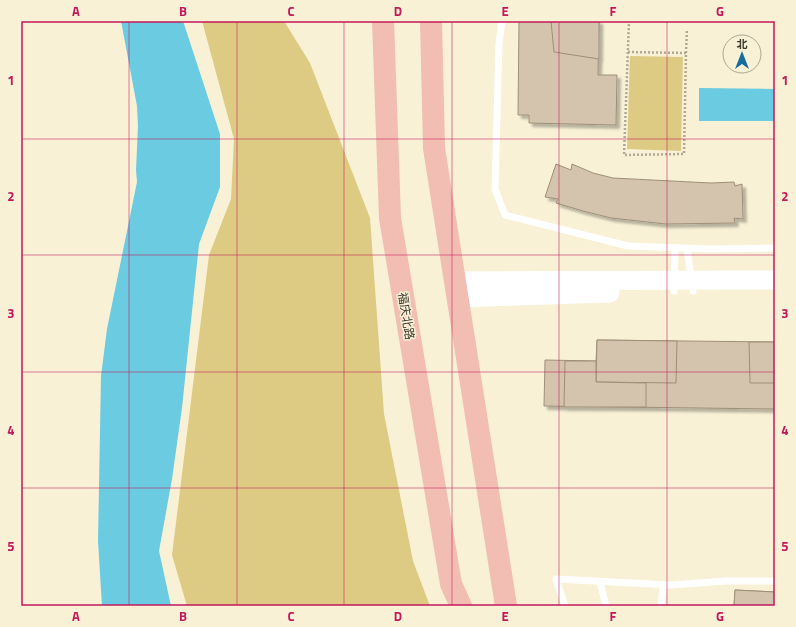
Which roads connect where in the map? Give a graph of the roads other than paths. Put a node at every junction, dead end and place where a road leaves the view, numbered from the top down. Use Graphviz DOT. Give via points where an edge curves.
graph roads {
  1 [pos="383,21"];
  2 [pos="431,21"];
  3 [pos="502,21"];
  4 [pos="675,248"];
  5 [pos="687,248"];
  6 [pos="775,248"];
  7 [pos="775,280"];
  8 [pos="683,286"];
  9 [pos="456,289"];
  10 [pos="775,290"];
  11 [pos="775,581"];
  12 [pos="600,582"];
  13 [pos="663,585"];
  14 [pos="461,606"];
  15 [pos="506,606"];
  16 [pos="565,606"];
  17 [pos="606,606"];
  18 [pos="661,606"];
  1 -- 14 [label="main road, 福庆北路" via="390,218 451,584"];
  2 -- 9 [label="main road" via="434,148"];
  3 -- 4 [label="lane" via="499,44 495,189 505,216 628,246"];
  4 -- 5 [label="lane"];
  4 -- 8 [label="lane"];
  5 -- 6 [label="lane"];
  5 -- 8 [label="lane"];
  7 -- 8 [label="street"];
  8 -- 9 [label="street"];
  8 -- 10 [label="street"];
  9 -- 15 [label="main road"];
  11 -- 13 [label="lane"];
  12 -- 13 [label="lane"];
  12 -- 16 [label="lane" via="556,579"];
  12 -- 17 [label="lane"];
  13 -- 18 [label="lane"];
}
